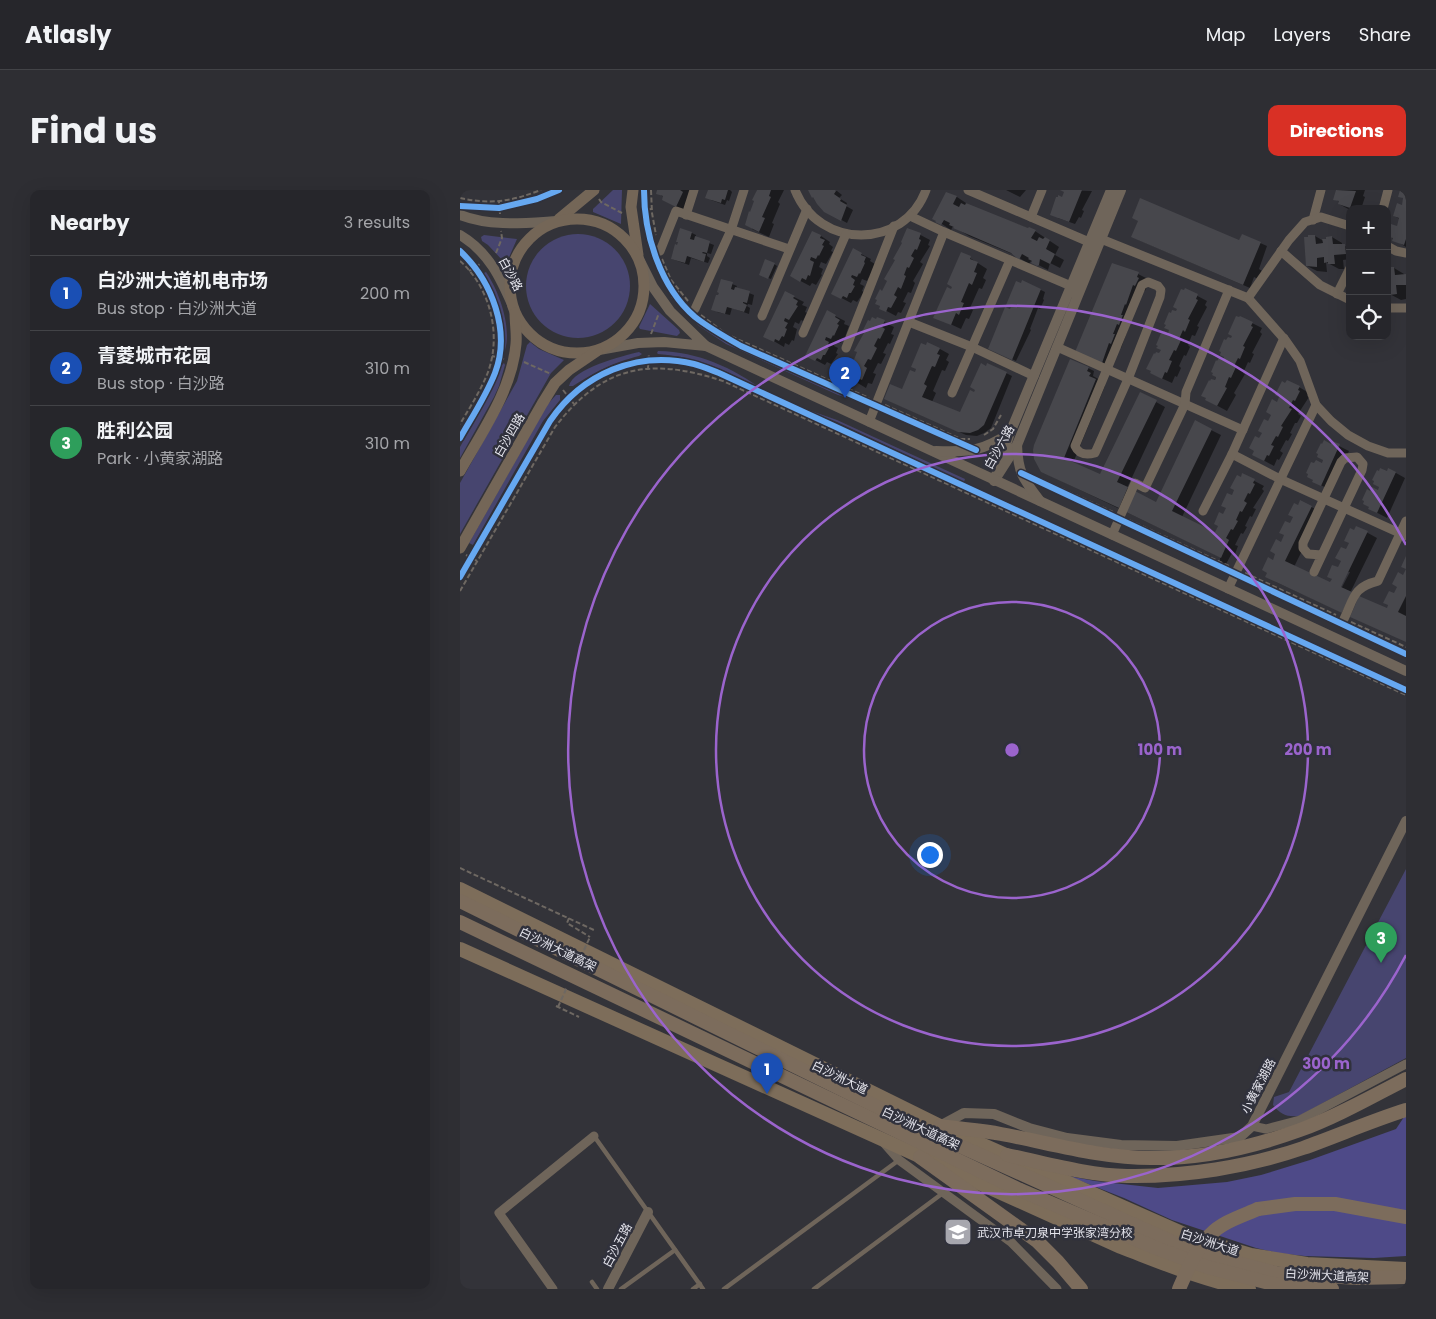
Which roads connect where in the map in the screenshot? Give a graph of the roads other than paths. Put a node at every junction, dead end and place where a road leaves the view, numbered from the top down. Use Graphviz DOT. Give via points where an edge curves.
graph roads {
  1 [pos="633,190"];
  2 [pos="694,190"];
  3 [pos="744,190"];
  4 [pos="796,190"];
  5 [pos="926,190"];
  6 [pos="1042,190"];
  7 [pos="1111,190"];
  8 [pos="1122,190"];
  9 [pos="1321,190"];
  10 [pos="1388,190"];
  11 [pos="594,191"];
  12 [pos="971,191"];
  13 [pos="1384,205"];
  14 [pos="807,209"];
  15 [pos="460,215"];
  16 [pos="686,215"];
  17 [pos="910,216"];
  18 [pos="1031,217"];
  19 [pos="1313,220"];
  20 [pos="557,221"];
  21 [pos="1346,225"];
  22 [pos="894,226"];
  23 [pos="731,230"];
  24 [pos="944,232"];
  25 [pos="846,234"];
  26 [pos="460,235"];
  27 [pos="1101,239"];
  28 [pos="1089,242"];
  29 [pos="1391,248"];
  30 [pos="790,249"];
  31 [pos="1281,251"];
  32 [pos="1406,253"];
  33 [pos="658,254"];
  34 [pos="638,257"];
  35 [pos="1010,260"];
  36 [pos="1346,276"];
  37 [pos="1071,286"];
  38 [pos="1229,290"];
  39 [pos="1337,294"];
  40 [pos="1248,298"];
  41 [pos="1346,298"];
  42 [pos="1391,308"];
  43 [pos="1406,308"];
  44 [pos="514,309"];
  45 [pos="692,311"];
  46 [pos="762,316"];
  47 [pos="909,322"];
  48 [pos="803,333"];
  49 [pos="1284,338"];
  50 [pos="706,346"];
  51 [pos="972,347"];
  52 [pos="846,348"];
  53 [pos="1057,348"];
  54 [pos="599,350"];
  55 [pos="1108,370"];
  56 [pos="1034,376"];
  57 [pos="1128,379"];
  58 [pos="952,393"];
  59 [pos="1184,404"];
  60 [pos="1316,404"];
  61 [pos="869,422"];
  62 [pos="1243,430"];
  63 [pos="1010,433"];
  64 [pos="1017,445"];
  65 [pos="932,451"];
  66 [pos="1406,453"];
  67 [pos="1232,454"];
  68 [pos="460,471"];
  69 [pos="1280,479"];
  70 [pos="994,481"];
  71 [pos="1324,498"];
  72 [pos="1040,502"];
  73 [pos="1344,508"];
  74 [pos="1203,511"];
  75 [pos="1406,522"];
  76 [pos="1112,535"];
  77 [pos="1403,535"];
  78 [pos="468,555"];
  79 [pos="1322,556"];
  80 [pos="1314,572"];
  81 [pos="1228,589"];
  82 [pos="1344,622"];
  83 [pos="1406,671"];
  84 [pos="1406,821"];
  85 [pos="460,889"];
  86 [pos="460,901"];
  87 [pos="460,922"];
  88 [pos="460,949"];
  89 [pos="1406,1064"];
  90 [pos="1406,1079"];
  91 [pos="1400,1112"];
  92 [pos="940,1126"];
  93 [pos="1252,1126"];
  94 [pos="594,1136"];
  95 [pos="880,1138"];
  96 [pos="1007,1155"];
  97 [pos="920,1157"];
  98 [pos="899,1160"];
  99 [pos="943,1193"];
  100 [pos="648,1212"];
  101 [pos="1406,1216"];
  102 [pos="675,1250"];
  103 [pos="1406,1269"];
  104 [pos="1406,1277"];
  105 [pos="592,1282"];
  106 [pos="700,1284"];
  107 [pos="554,1289"];
  108 [pos="597,1289"];
  109 [pos="608,1289"];
  110 [pos="621,1289"];
  111 [pos="693,1289"];
  112 [pos="703,1289"];
  113 [pos="724,1289"];
  114 [pos="814,1289"];
  115 [pos="1057,1289"];
  116 [pos="1080,1289"];
  117 [pos="1179,1289"];
  118 [pos="1249,1289"];
  119 [pos="1332,1289"];
  1 -- 34 [label="main road" via="632,211"];
  2 -- 16 [label="street"];
  3 -- 23 [label="street"];
  4 -- 14 [label="street"];
  5 -- 17 [label="street"];
  6 -- 18 [label="street"];
  7 -- 28 [label="street, 白沙六路"];
  8 -- 27 [label="street, 白沙六路"];
  9 -- 19 [label="street"];
  10 -- 13 [label="street"];
  11 -- 20 [label="main road"];
  12 -- 18 [label="street"];
  14 -- 25 [label="street" via="819,222"];
  14 -- 30 [label="street"];
  15 -- 20 [label="street" via="485,222"];
  16 -- 23 [label="street"];
  16 -- 33 [label="street" via="676,211"];
  17 -- 22 [label="street"];
  17 -- 24 [label="street"];
  18 -- 28 [label="street"];
  19 -- 21 [label="street" via="1321,217"];
  19 -- 31 [label="street" via="1305,222"];
  20 -- 34 [label="main road" via="588,219 606,224 624,237"];
  20 -- 44 [label="main road" via="539,230 517,255 512,268 510,293"];
  22 -- 25 [label="street" via="866,236"];
  22 -- 52 [label="street"];
  23 -- 30 [label="street"];
  23 -- 45 [label="street"];
  24 -- 35 [label="street"];
  24 -- 47 [label="street"];
  25 -- 48 [label="street"];
  26 -- 44 [label="street, 白沙路" via="483,252 497,272"];
  27 -- 38 [label="street"];
  27 -- 53 [label="street, 白沙六路"];
  28 -- 37 [label="street, 白沙六路"];
  29 -- 32 [label="street"];
  30 -- 46 [label="street"];
  31 -- 39 [label="street" via="1320,285"];
  31 -- 40 [label="street"];
  34 -- 50 [label="street" via="666,306"];
  34 -- 54 [label="main road" via="645,283 642,303 634,322 618,339"];
  35 -- 37 [label="street"];
  35 -- 51 [label="street"];
  36 -- 39 [label="street"];
  37 -- 56 [label="street, 白沙六路"];
  38 -- 40 [label="street"];
  38 -- 59 [label="street" via="1186,392"];
  39 -- 41 [label="street"];
  40 -- 49 [label="street"];
  42 -- 43 [label="street"];
  44 -- 54 [label="main road" via="524,326 546,346 576,353"];
  44 -- 68 [label="main road, 白沙四路" via="517,343 514,360 501,397"];
  47 -- 51 [label="street"];
  47 -- 61 [label="street"];
  49 -- 60 [label="street" via="1300,361"];
  49 -- 62 [label="street"];
  50 -- 54 [label="street" via="650,342"];
  50 -- 61 [label="street"];
  51 -- 56 [label="street"];
  51 -- 58 [label="street"];
  53 -- 55 [label="street"];
  53 -- 64 [label="street, 白沙六路"];
  54 -- 78 [label="main road, 白沙四路" via="569,370 542,404"];
  55 -- 57 [label="street"];
  55 -- 57 [label="street" via="1075,446 1081,453 1095,453"];
  55 -- 57 [label="street" via="1142,285 1154,283 1161,290 1160,297"];
  56 -- 63 [label="street, 白沙六路"];
  57 -- 59 [label="street"];
  59 -- 62 [label="street"];
  59 -- 76 [label="street" via="1145,488 1135,483"];
  60 -- 66 [label="street" via="1348,435 1368,446 1388,453"];
  60 -- 69 [label="street"];
  61 -- 65 [label="street"];
  62 -- 67 [label="street"];
  63 -- 65 [label="street" via="976,450"];
  63 -- 70 [label="street, 白沙六路"];
  64 -- 70 [label="street, 白沙六路"];
  64 -- 72 [label="street" via="1021,473"];
  65 -- 70 [label="street"];
  67 -- 69 [label="street"];
  67 -- 74 [label="street"];
  69 -- 71 [label="street"];
  69 -- 81 [label="street"];
  70 -- 72 [label="street"];
  71 -- 73 [label="street"];
  71 -- 73 [label="street" via="1341,462 1345,458 1357,457 1362,470"];
  71 -- 79 [label="street" via="1303,543 1308,554"];
  72 -- 76 [label="street"];
  73 -- 77 [label="street"];
  73 -- 79 [label="street"];
  75 -- 77 [label="street"];
  76 -- 81 [label="street"];
  77 -- 82 [label="street" via="1378,581 1364,584 1357,590"];
  79 -- 80 [label="street"];
  81 -- 83 [label="street"];
  84 -- 93 [label="street, 小黄家湖路"];
  85 -- 92 [label="main road, 白沙洲大道"];
  86 -- 104 [label="highway, 白沙洲大道高架, bridge" via="918,1127 1192,1251 1276,1273 1357,1278"];
  87 -- 119 [label="highway, 白沙洲大道高架, bridge" via="1020,1190 1156,1248 1207,1267 1273,1284"];
  88 -- 95 [label="main road"];
  89 -- 93 [label="street" via="1300,1120 1266,1129"];
  90 -- 92 [label="highway" via="1300,1130 1206,1155 1150,1158 1094,1152"];
  91 -- 96 [label="highway" via="1302,1148 1247,1164 1161,1175 1085,1172"];
  92 -- 93 [label="street, 小黄家湖路" via="964,1113 994,1114 1067,1138 1120,1145 1178,1146 1240,1137"];
  92 -- 96 [label="main road, 白沙洲大道"];
  94 -- 100 [label="lane"];
  94 -- 107 [label="street" via="499,1213"];
  95 -- 97 [label="main road"];
  95 -- 98 [label="street"];
  96 -- 103 [label="main road, 白沙洲大道" via="1193,1238 1251,1255 1307,1264"];
  97 -- 116 [label="highway" via="1037,1241"];
  97 -- 118 [label="main road" via="1121,1247 1230,1286"];
  98 -- 99 [label="street"];
  98 -- 113 [label="lane"];
  99 -- 114 [label="lane"];
  99 -- 115 [label="street" via="1012,1242"];
  100 -- 102 [label="lane"];
  100 -- 109 [label="street, 白沙五路"];
  101 -- 117 [label="highway, bridge" via="1335,1204 1295,1204 1258,1209 1210,1234 1190,1263"];
  102 -- 106 [label="lane"];
  102 -- 110 [label="lane"];
  105 -- 108 [label="lane"];
  106 -- 111 [label="lane"];
  106 -- 112 [label="lane"];
}
